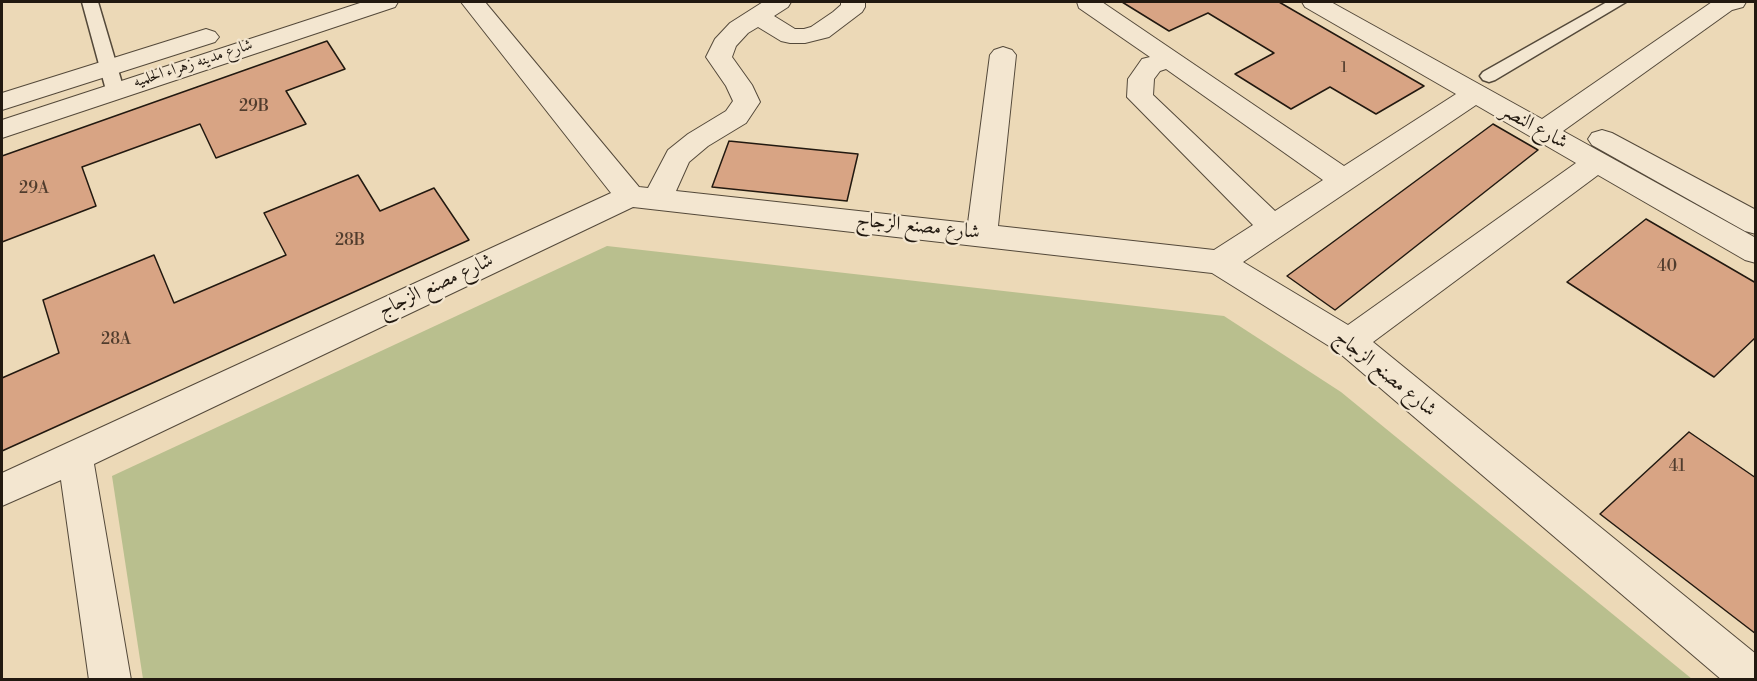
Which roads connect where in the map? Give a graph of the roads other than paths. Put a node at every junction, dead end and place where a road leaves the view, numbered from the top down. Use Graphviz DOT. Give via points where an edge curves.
graph roads {
  1 [pos="90,2"];
  2 [pos="319,2"];
  3 [pos="386,2"];
  4 [pos="473,2"];
  5 [pos="779,2"];
  6 [pos="853,2"];
  7 [pos="1314,2"];
  8 [pos="1354,2"];
  9 [pos="1618,2"];
  10 [pos="1734,2"];
  11 [pos="1088,3"];
  12 [pos="757,16"];
  13 [pos="1003,55"];
  14 [pos="1170,60"];
  15 [pos="112,78"];
  16 [pos="1482,85"];
  17 [pos="2,102"];
  18 [pos="1553,125"];
  19 [pos="2,129"];
  20 [pos="1597,162"];
  21 [pos="1344,180"];
  22 [pos="644,197"];
  23 [pos="1755,223"];
  24 [pos="1273,227"];
  25 [pos="981,234"];
  26 [pos="1755,252"];
  27 [pos="1219,262"];
  28 [pos="1349,342"];
  29 [pos="75,455"];
  30 [pos="2,490"];
  31 [pos="110,680"];
  32 [pos="1755,680"];
  1 -- 15 [label="lane"];
  2 -- 15 [label="street, شارع مدينه زهراء الحلميه"];
  3 -- 15 [label="street, شارع مدينه زهراء الحلميه"];
  4 -- 22 [label="street"];
  5 -- 12 [label="street"];
  6 -- 12 [label="street" via="853,8 842,17 820,32 805,36 790,36"];
  7 -- 16 [label="street, شارع النصر"];
  8 -- 16 [label="street, شارع النصر"];
  9 -- 16 [label="lane"];
  10 -- 18 [label="street" via="1723,5"];
  11 -- 14 [label="street"];
  12 -- 22 [label="street" via="724,44 719,57 747,102 736,117 698,140 678,158"];
  13 -- 25 [label="street"];
  14 -- 21 [label="street"];
  14 -- 24 [label="street" via="1151,65 1141,79 1140,97"];
  15 -- 17 [label="street, شارع مدينه زهراء الحلميه"];
  15 -- 19 [label="street, شارع مدينه زهراء الحلميه"];
  16 -- 18 [label="street, شارع النصر"];
  16 -- 21 [label="street"];
  18 -- 20 [label="street, شارع النصر"];
  18 -- 23 [label="street, شارع النصر"];
  20 -- 26 [label="street, شارع النصر"];
  20 -- 28 [label="street"];
  21 -- 24 [label="street"];
  22 -- 25 [label="street, شارع مصنع الزجاج"];
  22 -- 29 [label="street, شارع مصنع الزجاج"];
  24 -- 27 [label="street"];
  25 -- 27 [label="street, شارع مصنع الزجاج"];
  27 -- 28 [label="street, شارع مصنع الزجاج"];
  28 -- 32 [label="street, شارع مصنع الزجاج"];
  29 -- 30 [label="street, شارع مصنع الزجاج"];
  29 -- 31 [label="street"];
}
